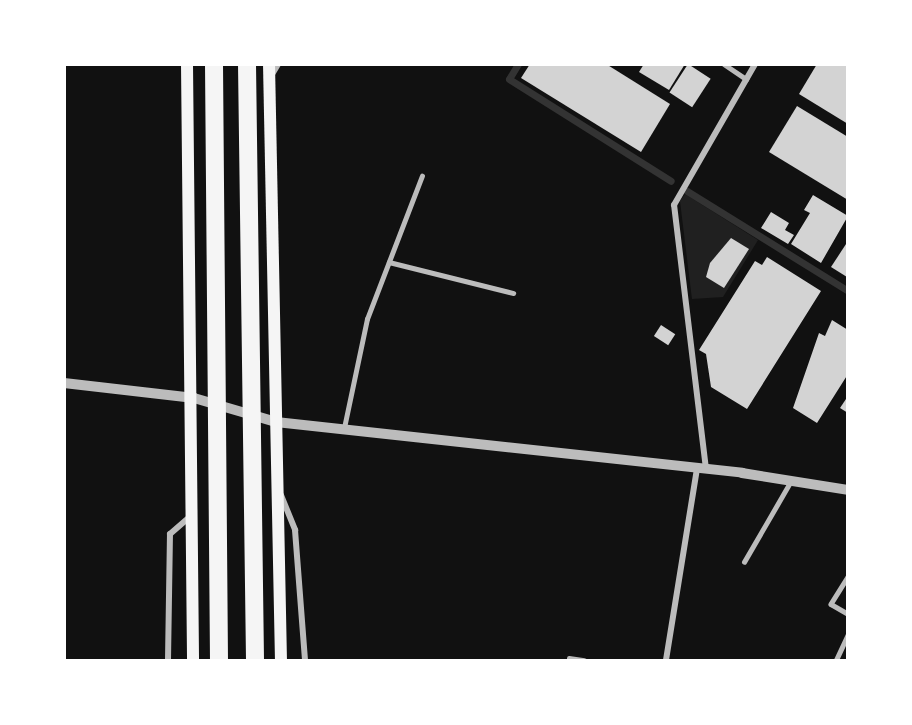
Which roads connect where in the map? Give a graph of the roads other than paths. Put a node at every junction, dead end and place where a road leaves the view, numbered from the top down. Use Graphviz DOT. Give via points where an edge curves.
graph roads {
  1 [pos="187,64"];
  2 [pos="213,64"];
  3 [pos="247,64"];
  4 [pos="269,64"];
  5 [pos="278,64"];
  6 [pos="724,64"];
  7 [pos="755,64"];
  8 [pos="269,78"];
  9 [pos="746,79"];
  10 [pos="422,176"];
  11 [pos="389,262"];
  12 [pos="513,292"];
  13 [pos="64,383"];
  14 [pos="194,398"];
  15 [pos="276,422"];
  16 [pos="344,429"];
  17 [pos="701,469"];
  18 [pos="792,480"];
  19 [pos="278,487"];
  20 [pos="848,490"];
  21 [pos="193,513"];
  22 [pos="744,562"];
  23 [pos="848,577"];
  24 [pos="848,614"];
  25 [pos="848,634"];
  26 [pos="569,658"];
  27 [pos="168,660"];
  28 [pos="193,660"];
  29 [pos="219,660"];
  30 [pos="255,660"];
  31 [pos="281,660"];
  32 [pos="305,660"];
  33 [pos="584,660"];
  34 [pos="666,660"];
  35 [pos="836,660"];
  1 -- 14 [label="main road"];
  2 -- 29 [label="highway"];
  3 -- 30 [label="highway"];
  4 -- 8 [label="main road"];
  5 -- 8 [label="lane"];
  6 -- 9 [label="lane"];
  7 -- 9 [label="street"];
  8 -- 15 [label="main road"];
  9 -- 17 [label="street" via="674,205"];
  10 -- 11 [label="lane"];
  11 -- 12 [label="lane"];
  11 -- 16 [label="lane" via="367,319"];
  13 -- 14 [label="street"];
  14 -- 15 [label="street"];
  14 -- 21 [label="main road"];
  15 -- 16 [label="street"];
  15 -- 19 [label="main road"];
  16 -- 17 [label="street"];
  17 -- 18 [label="street"];
  17 -- 34 [label="street"];
  18 -- 20 [label="street"];
  18 -- 22 [label="lane"];
  19 -- 31 [label="main road"];
  19 -- 32 [label="street" via="295,530"];
  21 -- 27 [label="street" via="170,534"];
  21 -- 28 [label="main road"];
  23 -- 24 [label="lane" via="831,604"];
  25 -- 35 [label="lane"];
  26 -- 33 [label="lane"];
}
